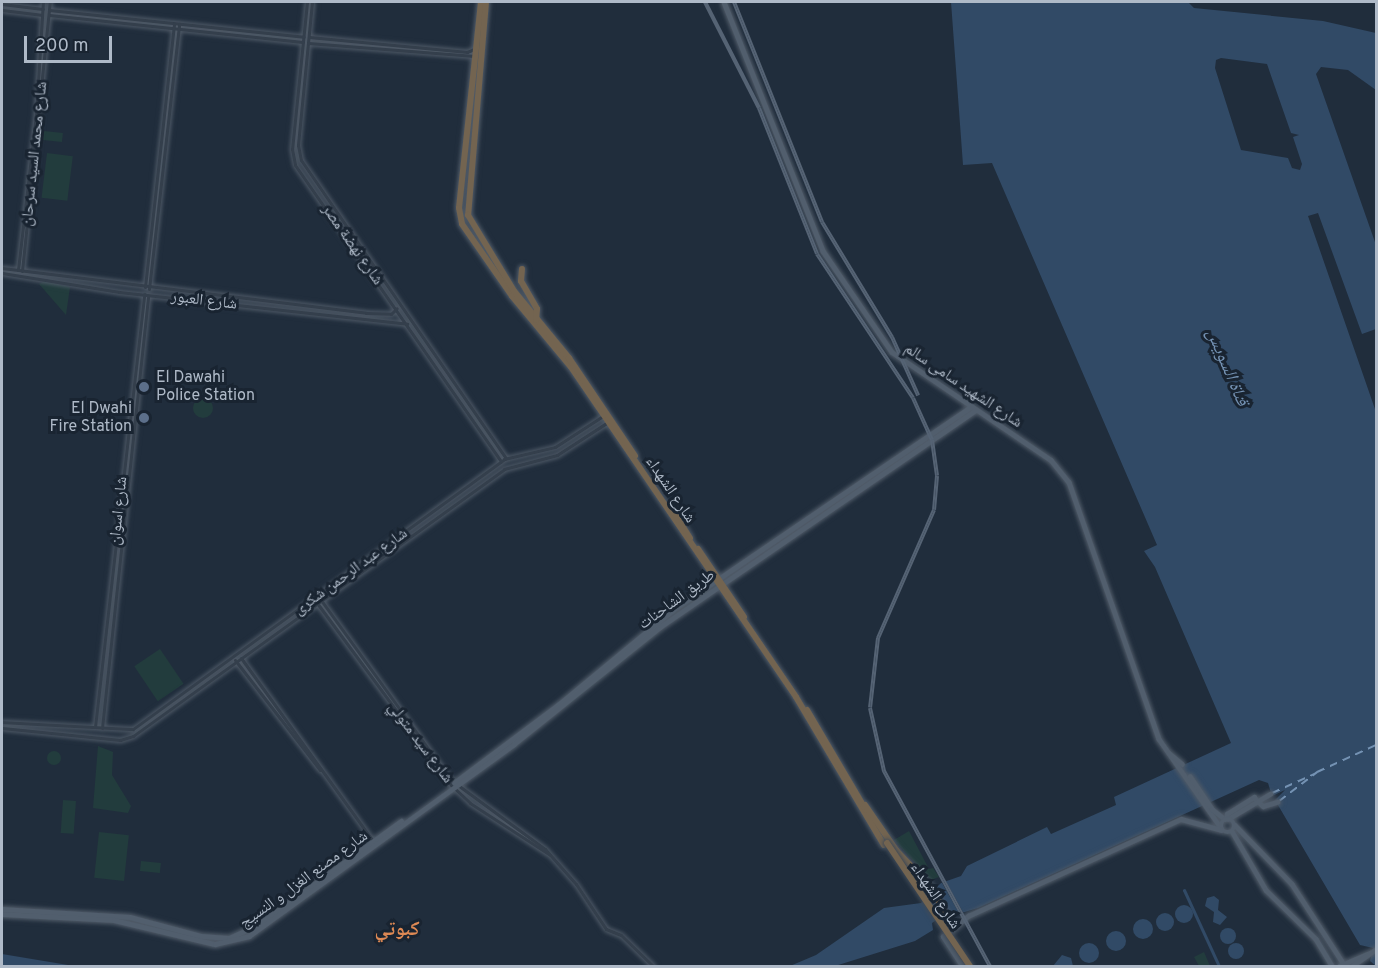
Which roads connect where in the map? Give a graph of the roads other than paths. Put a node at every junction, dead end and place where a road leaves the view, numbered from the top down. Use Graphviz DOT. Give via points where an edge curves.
graph roads {
  1 [pos="43,2"];
  2 [pos="50,2"];
  3 [pos="308,2"];
  4 [pos="312,2"];
  5 [pos="486,2"];
  6 [pos="724,2"];
  7 [pos="2,4"];
  8 [pos="482,6"];
  9 [pos="42,9"];
  10 [pos="2,10"];
  11 [pos="49,12"];
  12 [pos="42,15"];
  13 [pos="482,20"];
  14 [pos="176,26"];
  15 [pos="306,37"];
  16 [pos="40,39"];
  17 [pos="46,39"];
  18 [pos="306,42"];
  19 [pos="366,44"];
  20 [pos="476,45"];
  21 [pos="39,50"];
  22 [pos="45,51"];
  23 [pos="475,57"];
  24 [pos="297,121"];
  25 [pos="470,219"];
  26 [pos="462,224"];
  27 [pos="475,230"];
  28 [pos="469,235"];
  29 [pos="2,268"];
  30 [pos="522,268"];
  31 [pos="20,271"];
  32 [pos="2,273"];
  33 [pos="105,282"];
  34 [pos="121,284"];
  35 [pos="103,288"];
  36 [pos="147,288"];
  37 [pos="119,292"];
  38 [pos="146,294"];
  39 [pos="220,297"];
  40 [pos="219,302"];
  41 [pos="397,308"];
  42 [pos="355,312"];
  43 [pos="355,317"];
  44 [pos="536,320"];
  45 [pos="408,324"];
  46 [pos="973,409"];
  47 [pos="603,416"];
  48 [pos="595,421"];
  49 [pos="608,422"];
  50 [pos="599,428"];
  51 [pos="493,440"];
  52 [pos="489,443"];
  53 [pos="545,450"];
  54 [pos="536,452"];
  55 [pos="506,458"];
  56 [pos="547,458"];
  57 [pos="538,460"];
  58 [pos="501,461"];
  59 [pos="446,503"];
  60 [pos="449,507"];
  61 [pos="440,510"];
  62 [pos="678,523"];
  63 [pos="718,582"];
  64 [pos="319,601"];
  65 [pos="267,633"];
  66 [pos="270,637"];
  67 [pos="238,654"];
  68 [pos="233,658"];
  69 [pos="241,658"];
  70 [pos="236,662"];
  71 [pos="200,682"];
  72 [pos="202,686"];
  73 [pos="154,714"];
  74 [pos="158,718"];
  75 [pos="2,722"];
  76 [pos="143,722"];
  77 [pos="150,724"];
  78 [pos="56,726"];
  79 [pos="70,727"];
  80 [pos="96,727"];
  81 [pos="2,728"];
  82 [pos="102,728"];
  83 [pos="57,732"];
  84 [pos="69,733"];
  85 [pos="320,770"];
  86 [pos="454,785"];
  87 [pos="1270,794"];
  88 [pos="860,800"];
  89 [pos="1259,800"];
  90 [pos="1277,802"];
  91 [pos="1210,810"];
  92 [pos="1226,819"];
  93 [pos="403,822"];
  94 [pos="1235,825"];
  95 [pos="1222,829"];
  96 [pos="1232,831"];
  97 [pos="373,841"];
  98 [pos="885,844"];
  99 [pos="2,909"];
  100 [pos="2,914"];
  101 [pos="952,920"];
  102 [pos="1373,951"];
  103 [pos="653,966"];
  104 [pos="966,966"];
  105 [pos="1332,966"];
  106 [pos="1343,966"];
  107 [pos="1354,966"];
  1 -- 9 [label="street, شارع محمد السيد سرحان"];
  2 -- 11 [label="street, شارع محمد السيد سرحان"];
  3 -- 15 [label="street, شارع نهضة مصر"];
  4 -- 15 [label="street, شارع نهضة مصر"];
  5 -- 8 [label="highway, شارع الشهداء"];
  6 -- 46 [label="main road, شارع الشهيد سامى سالم" via="828,259 895,356"];
  7 -- 9 [label="street"];
  8 -- 13 [label="highway, شارع الشهداء"];
  9 -- 12 [label="street, شارع محمد السيد سرحان"];
  10 -- 12 [label="street"];
  11 -- 14 [label="street"];
  11 -- 17 [label="street, شارع محمد السيد سرحان"];
  12 -- 16 [label="street, شارع محمد السيد سرحان"];
  13 -- 20 [label="highway, شارع الشهداء"];
  13 -- 25 [label="highway, شارع الشهداء" via="466,206"];
  14 -- 15 [label="street"];
  14 -- 18 [label="street"];
  14 -- 36 [label="street"];
  15 -- 18 [label="street, شارع نهضة مصر"];
  15 -- 19 [label="street"];
  16 -- 17 [label="street"];
  16 -- 21 [label="street, شارع محمد السيد سرحان"];
  17 -- 22 [label="street, شارع محمد السيد سرحان"];
  18 -- 19 [label="street"];
  18 -- 24 [label="street, شارع نهضة مصر"];
  19 -- 20 [label="street" via="466,52"];
  19 -- 23 [label="street"];
  20 -- 23 [label="highway, شارع الشهداء"];
  21 -- 22 [label="street"];
  21 -- 31 [label="street, شارع محمد السيد سرحان"];
  22 -- 31 [label="street, شارع محمد السيد سرحان"];
  23 -- 26 [label="highway, شارع الشهداء" via="459,208"];
  24 -- 41 [label="street, شارع نهضة مصر" via="292,152 297,169"];
  24 -- 51 [label="street, شارع نهضة مصر" via="302,163"];
  25 -- 26 [label="highway"];
  25 -- 27 [label="highway, شارع الشهداء"];
  26 -- 28 [label="highway, شارع الشهداء"];
  27 -- 28 [label="highway"];
  27 -- 44 [label="highway, شارع الشهداء"];
  28 -- 47 [label="highway, شارع الشهداء"];
  29 -- 31 [label="street, شارع العبور"];
  30 -- 44 [label="highway" via="521,281 537,309"];
  31 -- 33 [label="street, شارع العبور"];
  32 -- 35 [label="street, شارع العبور"];
  33 -- 34 [label="street, شارع العبور"];
  33 -- 35 [label="street"];
  34 -- 36 [label="street, شارع العبور"];
  34 -- 37 [label="street"];
  35 -- 37 [label="street, شارع العبور"];
  36 -- 39 [label="street, شارع العبور"];
  37 -- 38 [label="street, شارع العبور"];
  38 -- 40 [label="street, شارع العبور"];
  38 -- 80 [label="street, شارع اسوان"];
  38 -- 82 [label="street, شارع اسوان"];
  39 -- 40 [label="street"];
  39 -- 42 [label="street, شارع العبور"];
  40 -- 43 [label="street, شارع العبور"];
  41 -- 42 [label="street, شارع العبور" via="384,315"];
  41 -- 45 [label="street, شارع نهضة مصر"];
  42 -- 43 [label="street"];
  43 -- 45 [label="street, شارع العبور"];
  44 -- 62 [label="highway, شارع الشهداء" via="569,358"];
  45 -- 52 [label="street, شارع نهضة مصر"];
  46 -- 63 [label="main road, طريق الشاحنات"];
  46 -- 91 [label="main road, شارع الشهيد سامى سالم" via="1051,460 1069,482 1159,739"];
  47 -- 48 [label="street, شارع عبد الرحمن شكرى"];
  47 -- 49 [label="highway, شارع الشهداء"];
  48 -- 50 [label="street"];
  48 -- 53 [label="street, شارع عبد الرحمن شكرى"];
  49 -- 50 [label="street, شارع عبد الرحمن شكرى"];
  49 -- 62 [label="highway, شارع الشهداء"];
  50 -- 56 [label="street, شارع عبد الرحمن شكرى"];
  51 -- 52 [label="street"];
  51 -- 55 [label="street, شارع نهضة مصر"];
  52 -- 58 [label="street, شارع نهضة مصر"];
  53 -- 54 [label="street, شارع عبد الرحمن شكرى"];
  53 -- 56 [label="street"];
  54 -- 55 [label="street, شارع عبد الرحمن شكرى"];
  54 -- 57 [label="street"];
  55 -- 58 [label="street, شارع عبد الرحمن شكرى"];
  56 -- 57 [label="street, شارع عبد الرحمن شكرى"];
  57 -- 60 [label="street, شارع عبد الرحمن شكرى" via="508,466"];
  58 -- 59 [label="street, شارع عبد الرحمن شكرى"];
  59 -- 60 [label="street"];
  59 -- 61 [label="street, شارع عبد الرحمن شكرى"];
  60 -- 61 [label="street, شارع عبد الرحمن شكرى"];
  61 -- 64 [label="street, شارع عبد الرحمن شكرى"];
  61 -- 65 [label="street, شارع عبد الرحمن شكرى"];
  62 -- 63 [label="highway, شارع الشهداء"];
  63 -- 86 [label="main road, طريق الشاحنات" via="658,625 561,707"];
  63 -- 88 [label="highway, شارع الشهداء" via="800,697"];
  63 -- 98 [label="highway, شارع الشهداء" via="796,698"];
  64 -- 66 [label="street, شارع عبد الرحمن شكرى"];
  64 -- 86 [label="street, شارع سيد متولي"];
  65 -- 66 [label="street"];
  65 -- 67 [label="street, شارع عبد الرحمن شكرى"];
  66 -- 69 [label="street, شارع عبد الرحمن شكرى"];
  67 -- 68 [label="street, شارع عبد الرحمن شكرى"];
  67 -- 69 [label="street"];
  68 -- 70 [label="street"];
  68 -- 71 [label="street, شارع عبد الرحمن شكرى"];
  69 -- 70 [label="street, شارع عبد الرحمن شكرى"];
  69 -- 85 [label="street"];
  70 -- 72 [label="street, شارع عبد الرحمن شكرى"];
  70 -- 85 [label="street"];
  71 -- 72 [label="street"];
  71 -- 73 [label="street, شارع عبد الرحمن شكرى"];
  72 -- 74 [label="street, شارع عبد الرحمن شكرى"];
  73 -- 74 [label="street"];
  73 -- 76 [label="street, شارع عبد الرحمن شكرى"];
  74 -- 77 [label="street, شارع عبد الرحمن شكرى"];
  75 -- 78 [label="street, شارع عبد الرحمن شكرى"];
  76 -- 77 [label="street"];
  76 -- 82 [label="street, شارع عبد الرحمن شكرى" via="126,732"];
  77 -- 84 [label="street, شارع عبد الرحمن شكرى" via="126,739"];
  78 -- 79 [label="street, شارع عبد الرحمن شكرى"];
  78 -- 83 [label="street"];
  79 -- 80 [label="street, شارع عبد الرحمن شكرى"];
  79 -- 84 [label="street"];
  80 -- 82 [label="street, شارع عبد الرحمن شكرى"];
  81 -- 83 [label="street"];
  83 -- 84 [label="street"];
  85 -- 97 [label="street"];
  86 -- 93 [label="main road, طريق الشاحنات"];
  86 -- 103 [label="street, شارع سيد متولي" via="478,808 550,855 576,884 606,929 621,935"];
  87 -- 89 [label="main road"];
  88 -- 98 [label="highway, شارع الشهداء"];
  88 -- 101 [label="highway" via="896,850 929,885"];
  89 -- 90 [label="main road" via="1263,806"];
  89 -- 92 [label="main road"];
  91 -- 92 [label="main road"];
  91 -- 95 [label="main road, شارع الشهيد سامى سالم"];
  92 -- 94 [label="main road"];
  92 -- 95 [label="main road"];
  93 -- 97 [label="main road, شارع مصنع الغزل و النسيج"];
  93 -- 100 [label="main road, شارع مصنع الغزل و النسيج" via="249,936 229,943 209,944 114,920"];
  94 -- 96 [label="main road"];
  94 -- 106 [label="main road" via="1292,884"];
  95 -- 96 [label="main road"];
  95 -- 101 [label="main road" via="1180,819"];
  96 -- 105 [label="main road" via="1266,890 1316,939"];
  97 -- 99 [label="main road, شارع مصنع الغزل و النسيج" via="256,926 229,938 201,936 130,917"];
  98 -- 104 [label="highway, شارع الشهداء, bridge"];
  101 -- 104 [label="main road" via="943,937"];
  102 -- 106 [label="main road"];
  102 -- 107 [label="main road"];
}
